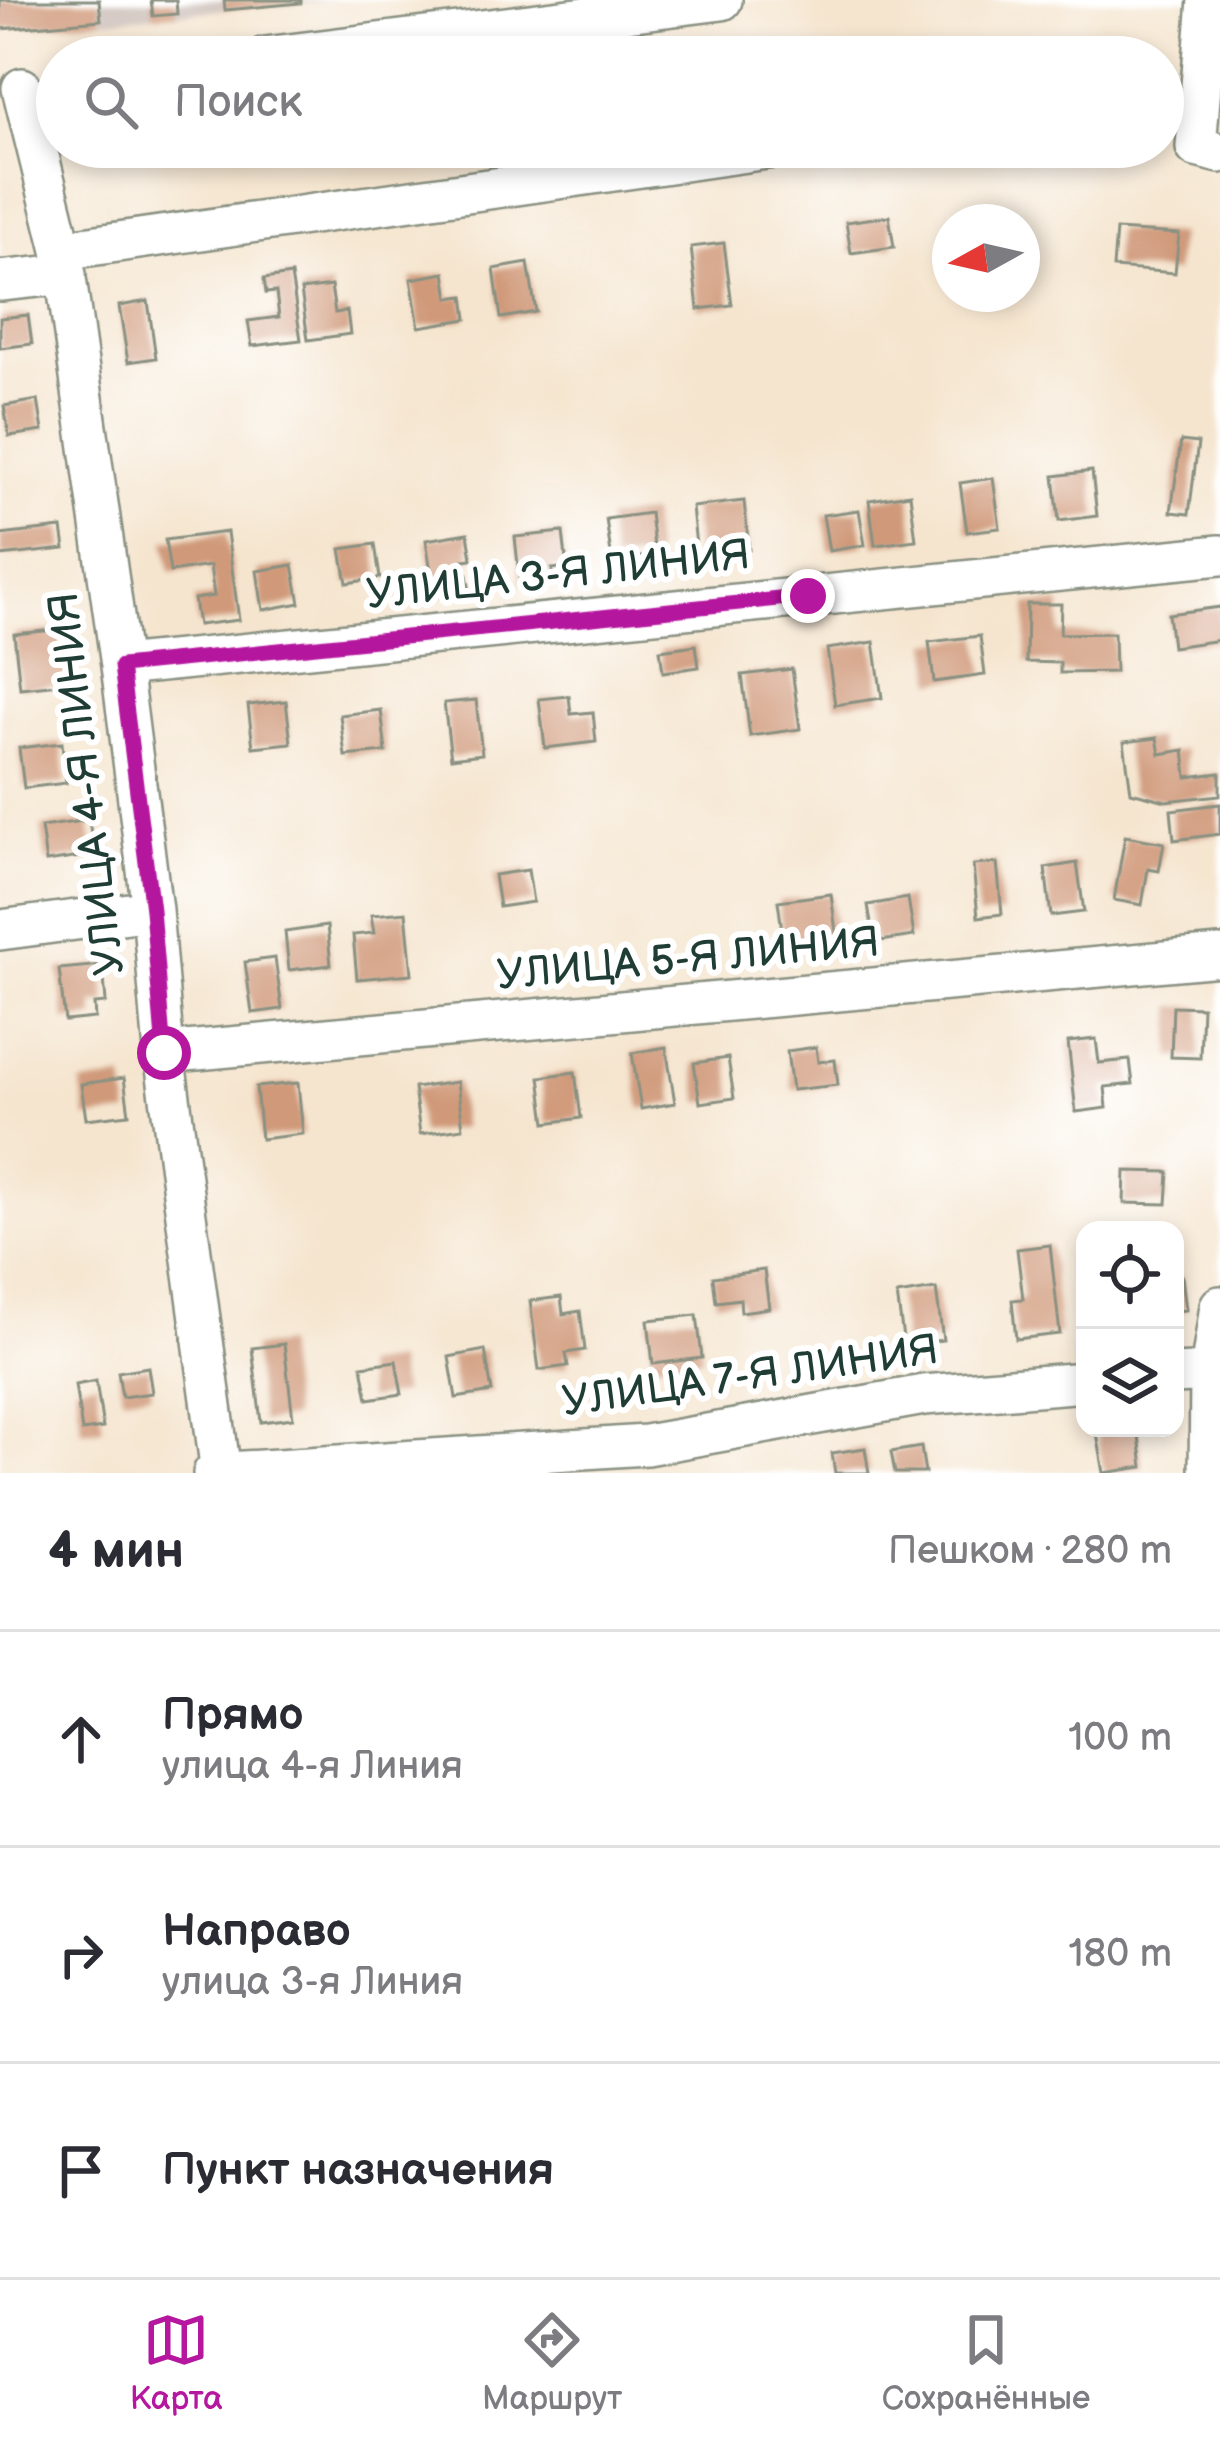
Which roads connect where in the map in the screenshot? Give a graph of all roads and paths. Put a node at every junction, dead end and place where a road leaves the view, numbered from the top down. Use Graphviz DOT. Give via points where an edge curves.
graph roads {
  1 [pos="722,0"];
  2 [pos="1208,0"];
  3 [pos="433,36"];
  4 [pos="26,87"];
  5 [pos="36,133"];
  6 [pos="1193,146"];
  7 [pos="44,168"];
  8 [pos="650,168"];
  9 [pos="64,262"];
  10 [pos="0,281"];
  11 [pos="1220,555"];
  12 [pos="121,666"];
  13 [pos="152,910"];
  14 [pos="0,931"];
  15 [pos="1220,956"];
  16 [pos="164,1053"];
  17 [pos="1220,1306"];
  18 [pos="1192,1373"];
  19 [pos="1076,1383"];
  20 [pos="218,1473"];
  21 [pos="1209,1473"];
  1 -- 3 [label="street"];
  2 -- 6 [label="street"];
  4 -- 5 [label="street, УЛИЦА 4-Я ЛИНИЯ"];
  7 -- 9 [label="street, УЛИЦА 4-Я ЛИНИЯ"];
  8 -- 9 [label="street"];
  9 -- 10 [label="street"];
  9 -- 12 [label="street, УЛИЦА 4-Я ЛИНИЯ"];
  11 -- 12 [label="street, УЛИЦА 3-Я ЛИНИЯ"];
  12 -- 13 [label="street, УЛИЦА 4-Я ЛИНИЯ"];
  13 -- 14 [label="street"];
  13 -- 16 [label="street, УЛИЦА 4-Я ЛИНИЯ"];
  15 -- 16 [label="street, УЛИЦА 5-Я ЛИНИЯ"];
  16 -- 20 [label="street, УЛИЦА 4-Я ЛИНИЯ"];
  17 -- 18 [label="street"];
  18 -- 21 [label="street"];
  19 -- 20 [label="street, УЛИЦА 7-Я ЛИНИЯ" via="924,1395 646,1445"];
}
